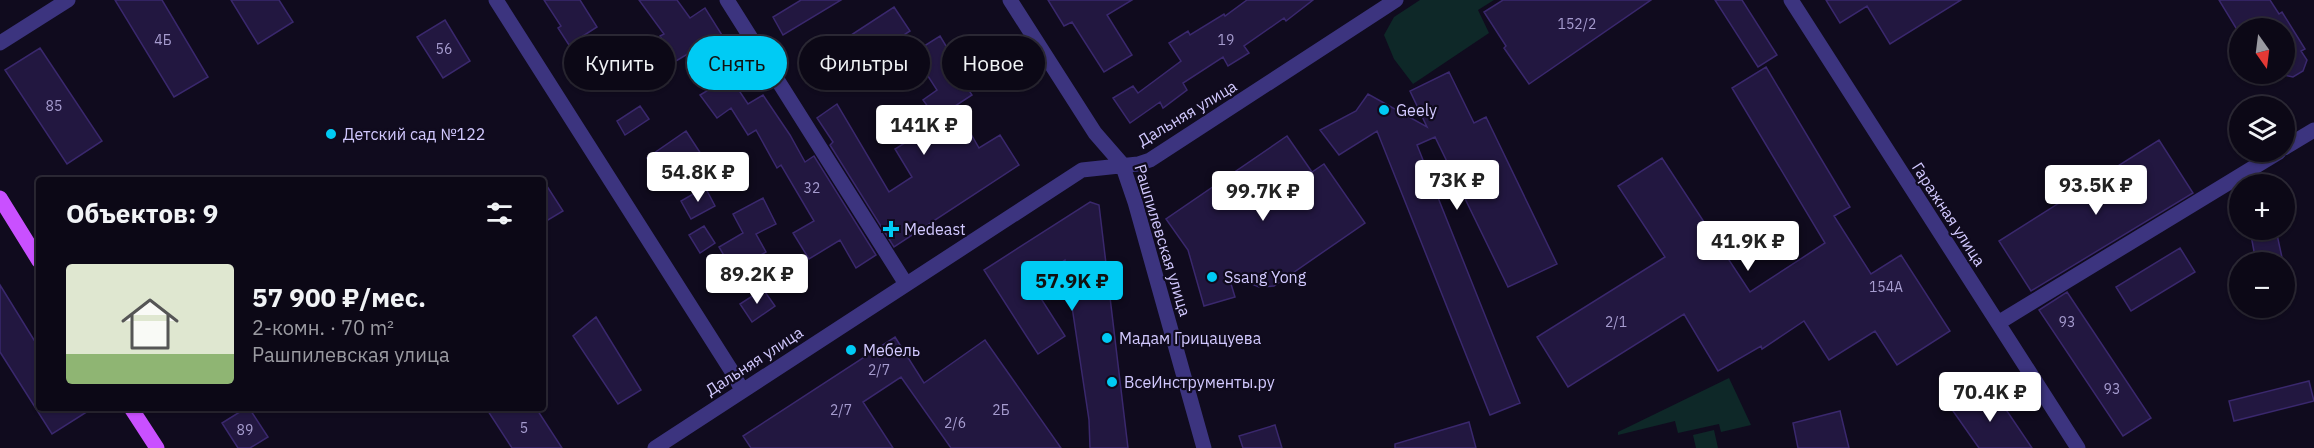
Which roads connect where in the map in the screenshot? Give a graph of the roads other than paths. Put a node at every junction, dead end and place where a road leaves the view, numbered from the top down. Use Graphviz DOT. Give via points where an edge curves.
graph roads {
  1 [pos="68,0"];
  2 [pos="496,0"];
  3 [pos="727,0"];
  4 [pos="1010,0"];
  5 [pos="1396,0"];
  6 [pos="1791,0"];
  7 [pos="0,43"];
  8 [pos="2314,130"];
  9 [pos="2295,141"];
  10 [pos="2263,162"];
  11 [pos="1122,164"];
  12 [pos="0,198"];
  13 [pos="36,256"];
  14 [pos="906,284"];
  15 [pos="1998,323"];
  16 [pos="742,390"];
  17 [pos="133,411"];
  18 [pos="157,448"];
  19 [pos="655,448"];
  20 [pos="1204,448"];
  21 [pos="2078,448"];
  1 -- 7 [label="street"];
  2 -- 16 [label="street"];
  3 -- 14 [label="street"];
  4 -- 11 [label="street, Рашпилевская улица" via="1095,133"];
  5 -- 11 [label="street, Дальняя улица" via="1150,159"];
  6 -- 15 [label="street, Гаражная улица"];
  8 -- 9 [label="street"];
  10 -- 15 [label="street"];
  11 -- 14 [label="street, Дальняя улица" via="1082,170"];
  11 -- 20 [label="street, Рашпилевская улица"];
  12 -- 13 [label="main road"];
  14 -- 16 [label="street, Дальняя улица"];
  15 -- 21 [label="street, Гаражная улица"];
  16 -- 19 [label="street, Дальняя улица"];
  17 -- 18 [label="main road"];
}
